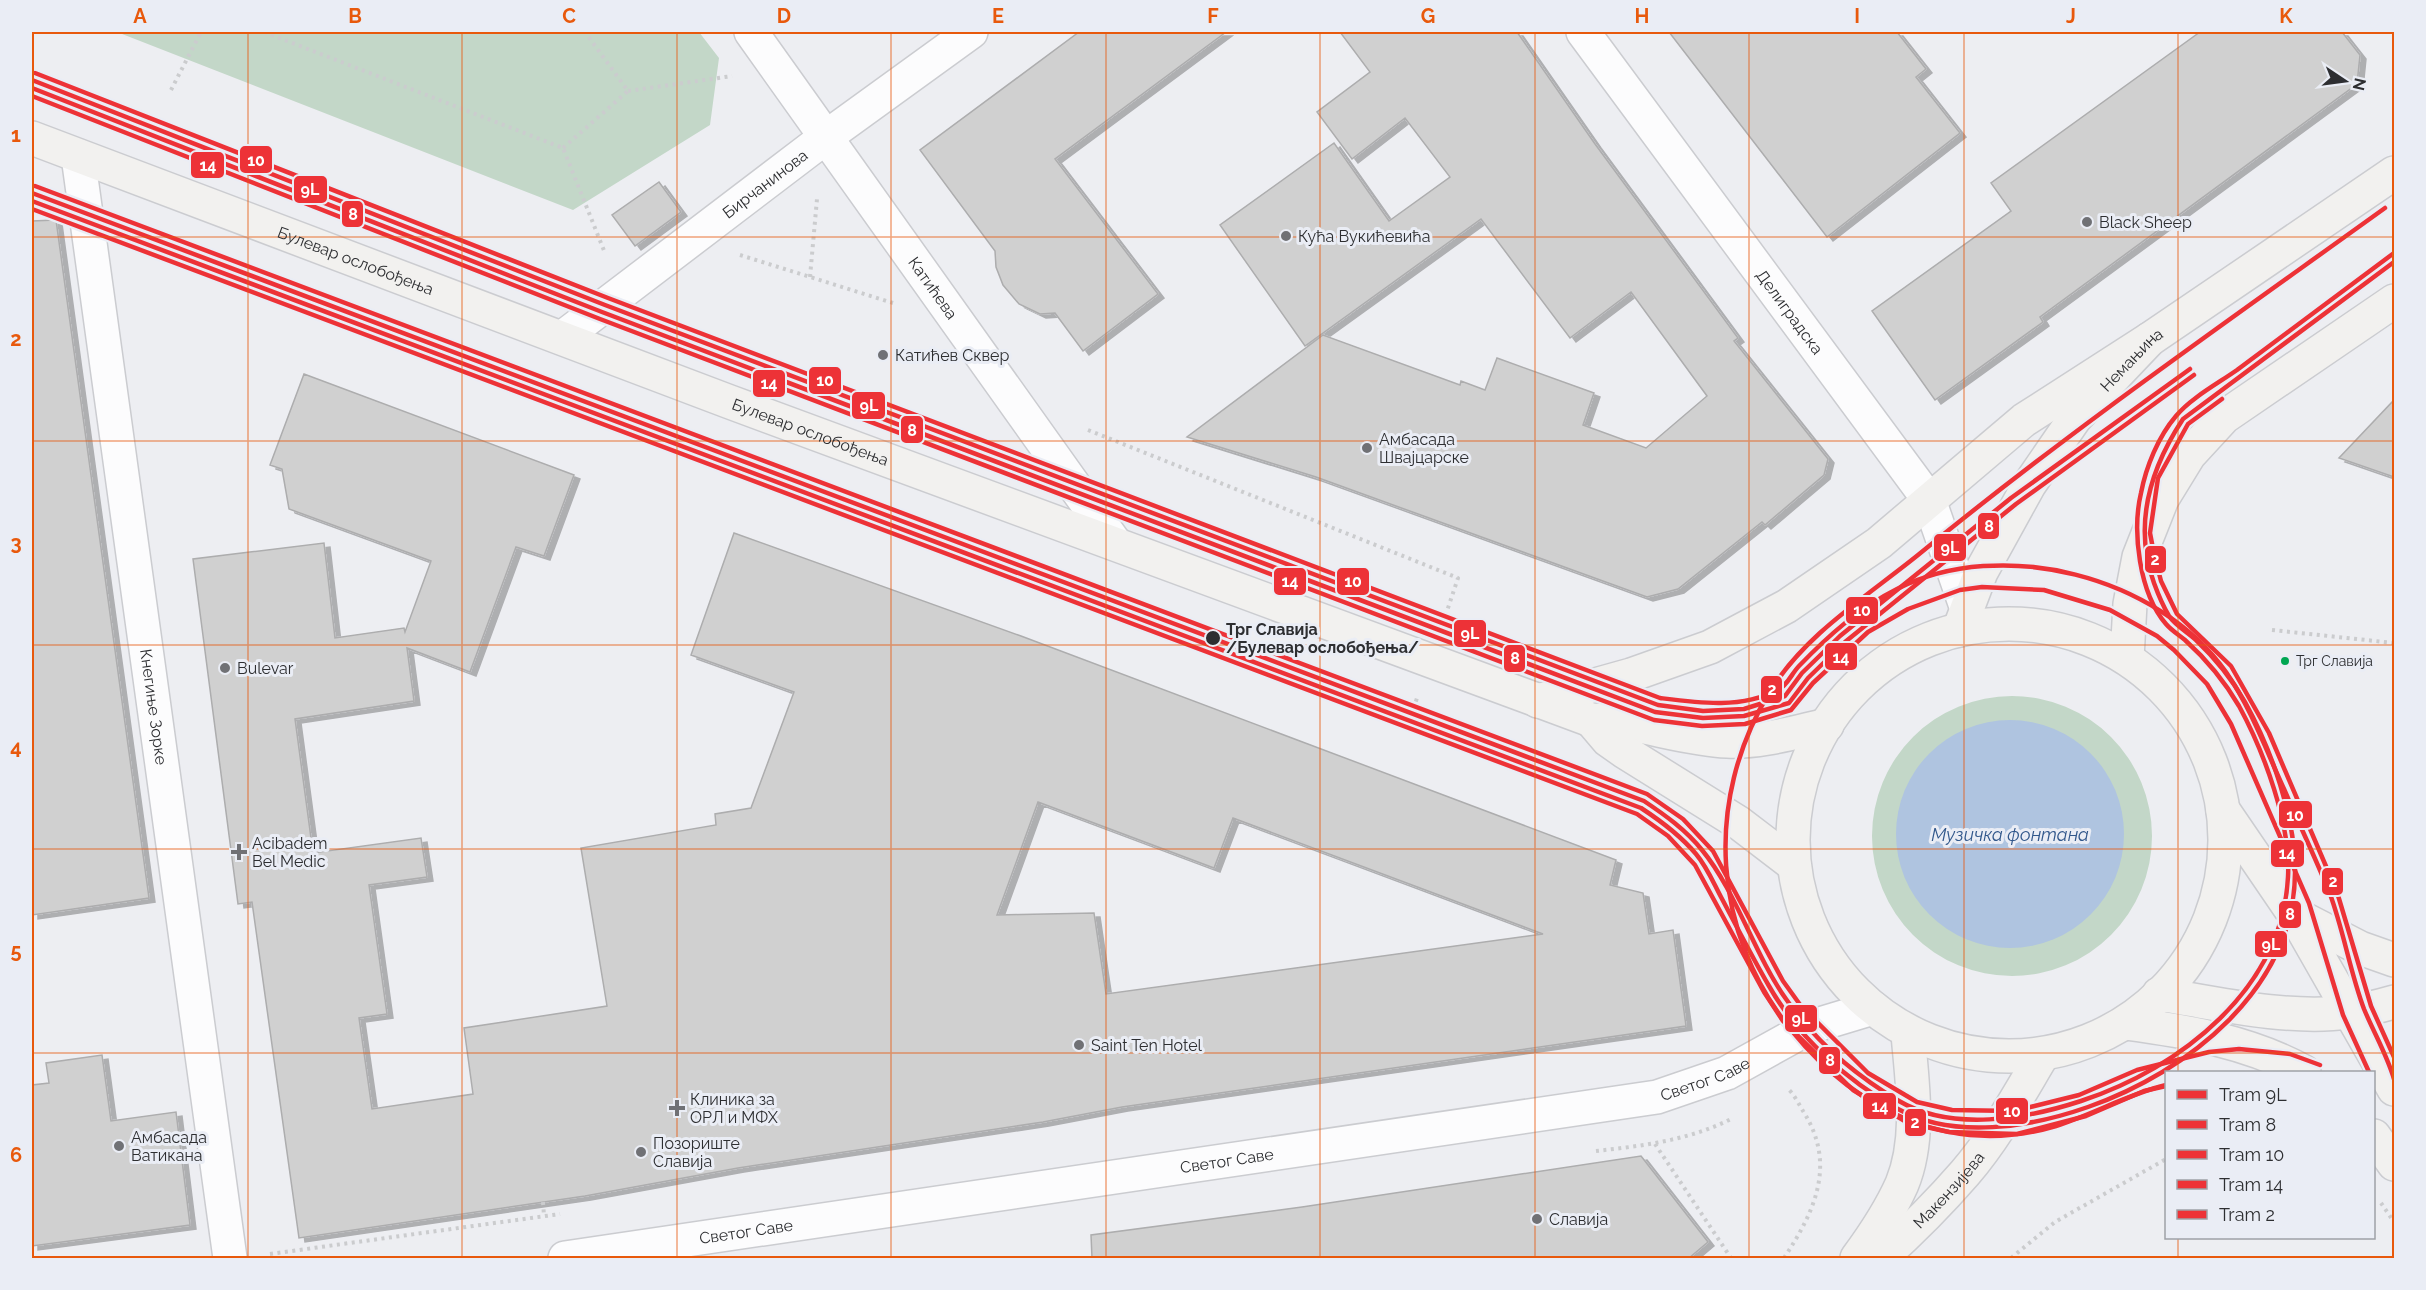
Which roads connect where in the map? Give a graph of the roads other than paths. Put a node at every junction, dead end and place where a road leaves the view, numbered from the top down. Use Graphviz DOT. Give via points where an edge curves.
graph roads {
  1 [pos="751,32"];
  2 [pos="971,32"];
  3 [pos="1583,32"];
  4 [pos="32,138"];
  5 [pos="826,138"];
  6 [pos="78,156"];
  7 [pos="2394,173"];
  8 [pos="2394,301"];
  9 [pos="562,338"];
  10 [pos="2150,339"];
  11 [pos="1929,500"];
  12 [pos="1115,543"];
  13 [pos="1963,619"];
  14 [pos="2127,658"];
  15 [pos="1538,701"];
  16 [pos="1591,720"];
  17 [pos="1827,725"];
  18 [pos="2223,810"];
  19 [pos="1794,865"];
  20 [pos="2294,914"];
  21 [pos="2394,960"];
  22 [pos="2159,994"];
  23 [pos="2394,1002"];
  24 [pos="1873,1008"];
  25 [pos="2349,1012"];
  26 [pos="2125,1023"];
  27 [pos="1908,1034"];
  28 [pos="2043,1054"];
  29 [pos="2302,1071"];
  30 [pos="2394,1089"];
  31 [pos="2375,1139"];
  32 [pos="2394,1164"];
  33 [pos="230,1258"];
  34 [pos="566,1258"];
  35 [pos="1857,1258"];
  36 [pos="1881,1258"];
  1 -- 5 [label="street, Катићева"];
  2 -- 5 [label="street, Бирчанинова"];
  3 -- 11 [label="street, Делиградска"];
  4 -- 6 [label="main road, Булевар ослобођења"];
  5 -- 9 [label="street, Бирчанинова"];
  5 -- 12 [label="street, Катићева"];
  6 -- 9 [label="main road, Булевар ослобођења"];
  6 -- 33 [label="street, Кнегиње Зорке"];
  7 -- 10 [label="main road, Немањина"];
  8 -- 14 [label="main road" via="2224,417 2189,455 2162,499 2139,557 2130,604"];
  9 -- 12 [label="main road, Булевар ослобођења"];
  10 -- 11 [label="main road" via="2024,420"];
  10 -- 13 [label="main road, Немањина" via="2075,418 2035,476 1981,572"];
  11 -- 13 [label="street, Делиградска" via="1949,550"];
  11 -- 15 [label="main road" via="1879,543 1787,606 1719,642 1631,675"];
  12 -- 15 [label="main road, Булевар ослобођења"];
  13 -- 14 [label="main road" via="2052,628 2096,642"];
  13 -- 17 [label="main road" via="1874,671"];
  14 -- 18 [label="main road" via="2163,688 2191,724 2212,765"];
  15 -- 16 [label="main road, Булевар ослобођења"];
  16 -- 17 [label="main road, Булевар ослобођења" via="1729,741"];
  16 -- 19 [label="main road, Булевар ослобођења" via="1608,740 1739,823"];
  17 -- 19 [label="main road" via="1808,762 1799,793"];
  18 -- 20 [label="main road"];
  18 -- 22 [label="main road" via="2225,852 2211,916 2192,955"];
  19 -- 24 [label="main road" via="1804,906 1820,944 1843,979"];
  20 -- 21 [label="main road" via="2360,948"];
  20 -- 25 [label="main road"];
  22 -- 25 [label="main road" via="2235,1007"];
  22 -- 26 [label="main road"];
  23 -- 25 [label="main road"];
  24 -- 27 [label="main road"];
  24 -- 34 [label="street, Светог Саве" via="1810,1027 1727,1073 1657,1098"];
  25 -- 30 [label="main road"];
  26 -- 28 [label="main road" via="2072,1047"];
  26 -- 29 [label="main road" via="2239,1046"];
  27 -- 28 [label="main road" via="1974,1054"];
  27 -- 35 [label="main road, Макензијева" via="1914,1109 1903,1182 1882,1224"];
  28 -- 36 [label="main road, Макензијева" via="2005,1119 1966,1172 1916,1227"];
  31 -- 32 [label="main road"];
}
